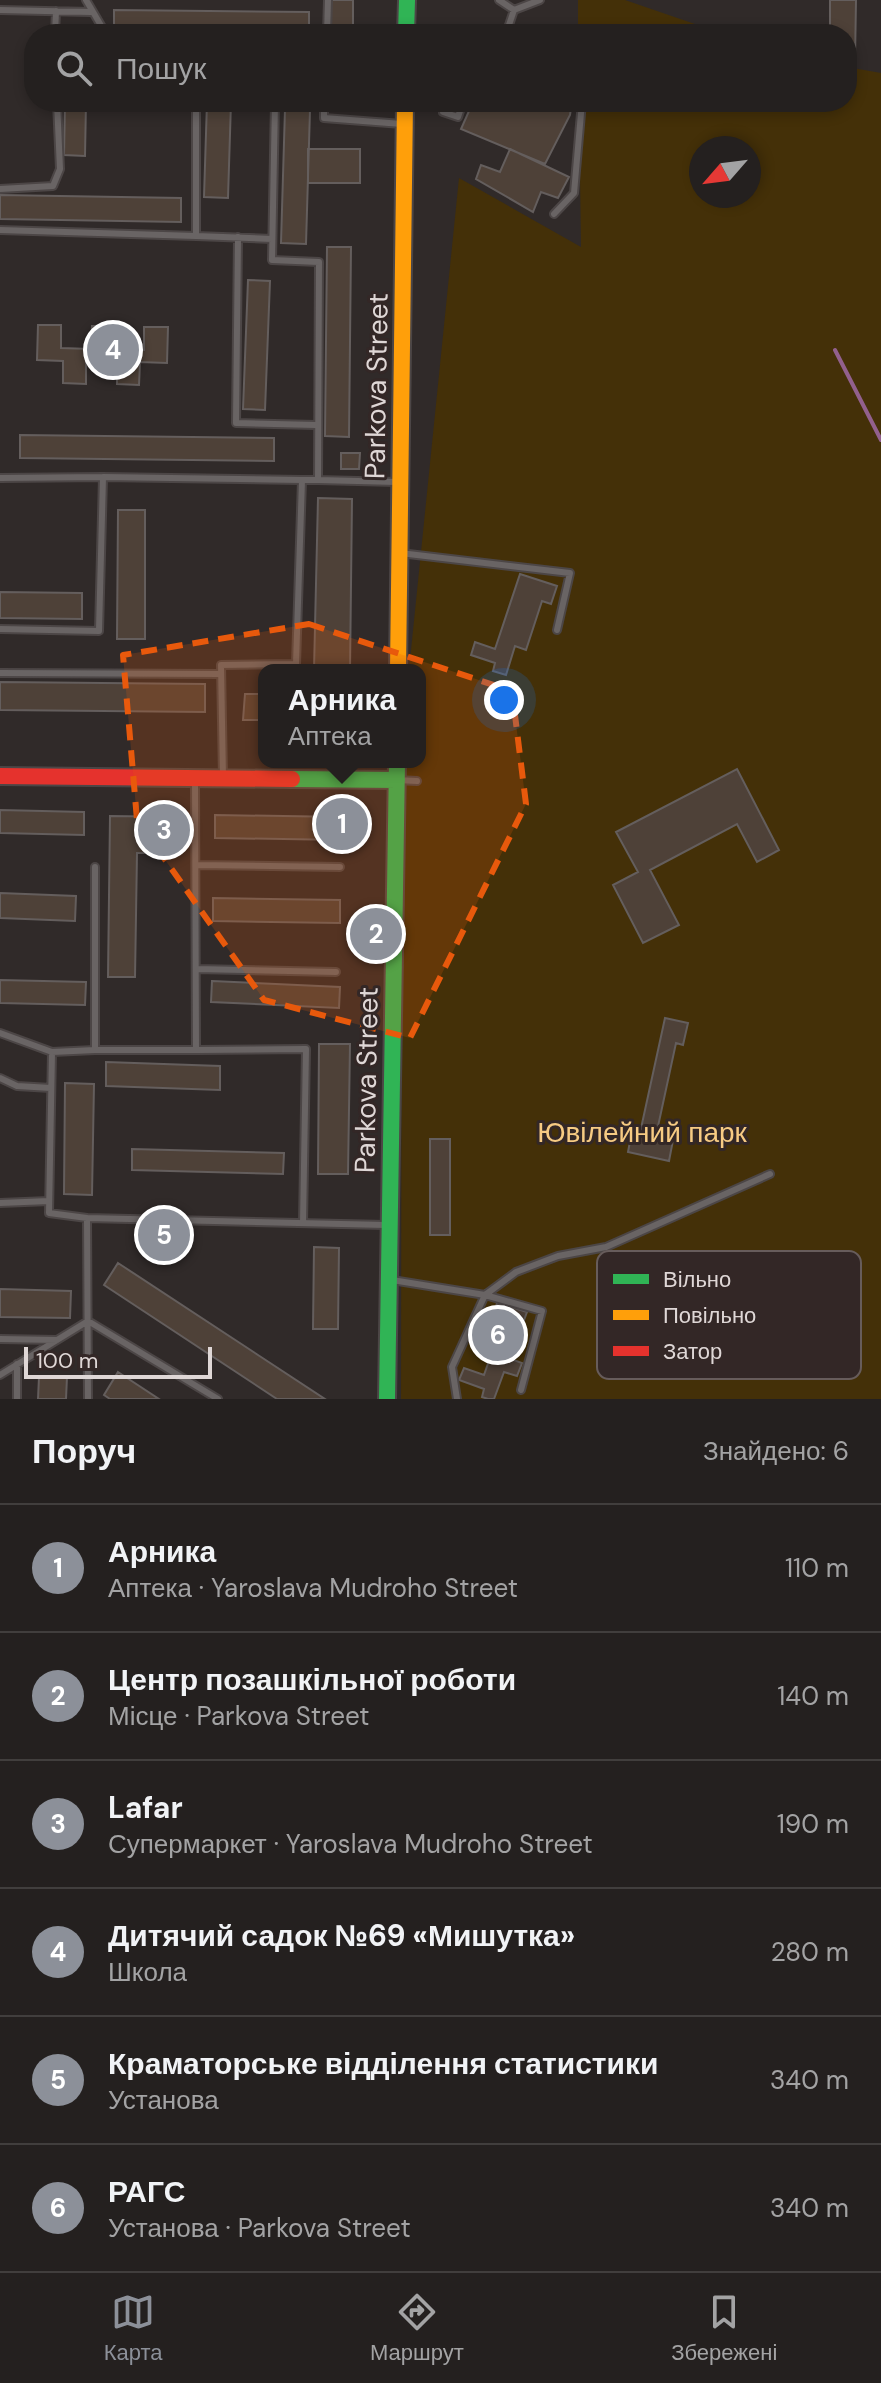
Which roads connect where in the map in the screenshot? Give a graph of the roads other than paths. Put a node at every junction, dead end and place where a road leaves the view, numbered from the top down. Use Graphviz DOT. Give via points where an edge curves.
graph roads {
  1 [pos="86,0"];
  2 [pos="328,0"];
  3 [pos="407,0"];
  4 [pos="499,0"];
  5 [pos="540,0"];
  6 [pos="0,10"];
  7 [pos="514,10"];
  8 [pos="56,11"];
  9 [pos="91,12"];
  10 [pos="55,24"];
  11 [pos="99,24"];
  12 [pos="327,24"];
  13 [pos="406,24"];
  14 [pos="509,24"];
  15 [pos="57,112"];
  16 [pos="196,112"];
  17 [pos="275,112"];
  18 [pos="324,112"];
  19 [pos="405,112"];
  20 [pos="443,112"];
  21 [pos="460,112"];
  22 [pos="581,112"];
  23 [pos="405,124"];
  24 [pos="0,189"];
  25 [pos="554,214"];
  26 [pos="0,230"];
  27 [pos="196,236"];
  28 [pos="238,237"];
  29 [pos="272,239"];
  30 [pos="316,425"];
  31 [pos="103,477"];
  32 [pos="0,478"];
  33 [pos="302,480"];
  34 [pos="318,480"];
  35 [pos="401,482"];
  36 [pos="400,553"];
  37 [pos="0,629"];
  38 [pos="557,630"];
  39 [pos="296,664"];
  40 [pos="398,664"];
  41 [pos="258,665"];
  42 [pos="0,673"];
  43 [pos="220,674"];
  44 [pos="397,768"];
  45 [pos="0,776"];
  46 [pos="195,778"];
  47 [pos="223,778"];
  48 [pos="397,780"];
  49 [pos="417,781"];
  50 [pos="196,865"];
  51 [pos="95,867"];
  52 [pos="340,867"];
  53 [pos="196,969"];
  54 [pos="336,972"];
  55 [pos="0,1033"];
  56 [pos="95,1050"];
  57 [pos="196,1050"];
  58 [pos="52,1052"];
  59 [pos="0,1078"];
  60 [pos="51,1088"];
  61 [pos="770,1174"];
  62 [pos="49,1201"];
  63 [pos="0,1203"];
  64 [pos="87,1218"];
  65 [pos="303,1223"];
  66 [pos="390,1226"];
  67 [pos="389,1280"];
  68 [pos="485,1295"];
  69 [pos="88,1321"];
  70 [pos="0,1339"];
  71 [pos="57,1340"];
  72 [pos="17,1364"];
  73 [pos="0,1375"];
  74 [pos="521,1390"];
  75 [pos="17,1399"];
  76 [pos="88,1399"];
  77 [pos="218,1399"];
  78 [pos="387,1399"];
  79 [pos="457,1399"];
  1 -- 9 [label="lane"];
  2 -- 12 [label="lane"];
  3 -- 13 [label="street"];
  4 -- 7 [label="lane"];
  5 -- 7 [label="lane"];
  6 -- 8 [label="lane"];
  7 -- 14 [label="lane"];
  8 -- 9 [label="lane"];
  8 -- 10 [label="lane"];
  9 -- 11 [label="lane"];
  15 -- 24 [label="lane" via="60,169 53,186"];
  16 -- 27 [label="lane"];
  17 -- 29 [label="lane"];
  18 -- 23 [label="lane" via="324,118"];
  19 -- 23 [label="street, Parkova Street"];
  20 -- 21 [label="lane" via="458,117"];
  22 -- 25 [label="lane" via="574,193"];
  23 -- 35 [label="street, Parkova Street"];
  26 -- 27 [label="lane"];
  27 -- 28 [label="lane"];
  28 -- 29 [label="lane"];
  28 -- 30 [label="lane" via="236,423"];
  29 -- 30 [label="lane" via="272,260 319,262"];
  30 -- 34 [label="lane"];
  31 -- 32 [label="lane"];
  31 -- 33 [label="lane"];
  31 -- 37 [label="lane" via="99,631"];
  33 -- 34 [label="lane"];
  33 -- 39 [label="lane"];
  34 -- 35 [label="lane"];
  35 -- 36 [label="street, Parkova Street"];
  36 -- 38 [label="lane" via="570,573"];
  36 -- 40 [label="street, Parkova Street"];
  41 -- 43 [label="lane" via="221,665"];
  42 -- 43 [label="lane"];
  43 -- 47 [label="lane"];
  44 -- 48 [label="street, Parkova Street"];
  45 -- 46 [label="street"];
  46 -- 47 [label="street"];
  46 -- 50 [label="lane"];
  47 -- 48 [label="street"];
  48 -- 49 [label="lane"];
  48 -- 66 [label="street, Parkova Street"];
  50 -- 52 [label="lane"];
  50 -- 53 [label="lane"];
  51 -- 56 [label="lane"];
  53 -- 54 [label="lane"];
  53 -- 57 [label="lane"];
  55 -- 58 [label="lane"];
  56 -- 57 [label="lane"];
  56 -- 58 [label="lane"];
  57 -- 65 [label="lane" via="306,1049"];
  58 -- 60 [label="lane"];
  59 -- 60 [label="lane" via="17,1086"];
  60 -- 62 [label="lane"];
  61 -- 68 [label="lane" via="606,1247 558,1256 516,1272"];
  62 -- 63 [label="lane"];
  62 -- 64 [label="lane" via="49,1213"];
  64 -- 65 [label="lane"];
  64 -- 69 [label="lane"];
  65 -- 66 [label="lane"];
  66 -- 67 [label="street, Parkova Street"];
  67 -- 68 [label="lane"];
  67 -- 78 [label="street, Parkova Street"];
  68 -- 74 [label="lane" via="542,1311"];
  68 -- 79 [label="lane" via="452,1367"];
  69 -- 71 [label="lane"];
  69 -- 76 [label="lane"];
  69 -- 77 [label="lane"];
  70 -- 71 [label="lane"];
  71 -- 72 [label="lane"];
  72 -- 73 [label="lane"];
  72 -- 75 [label="lane"];
}
